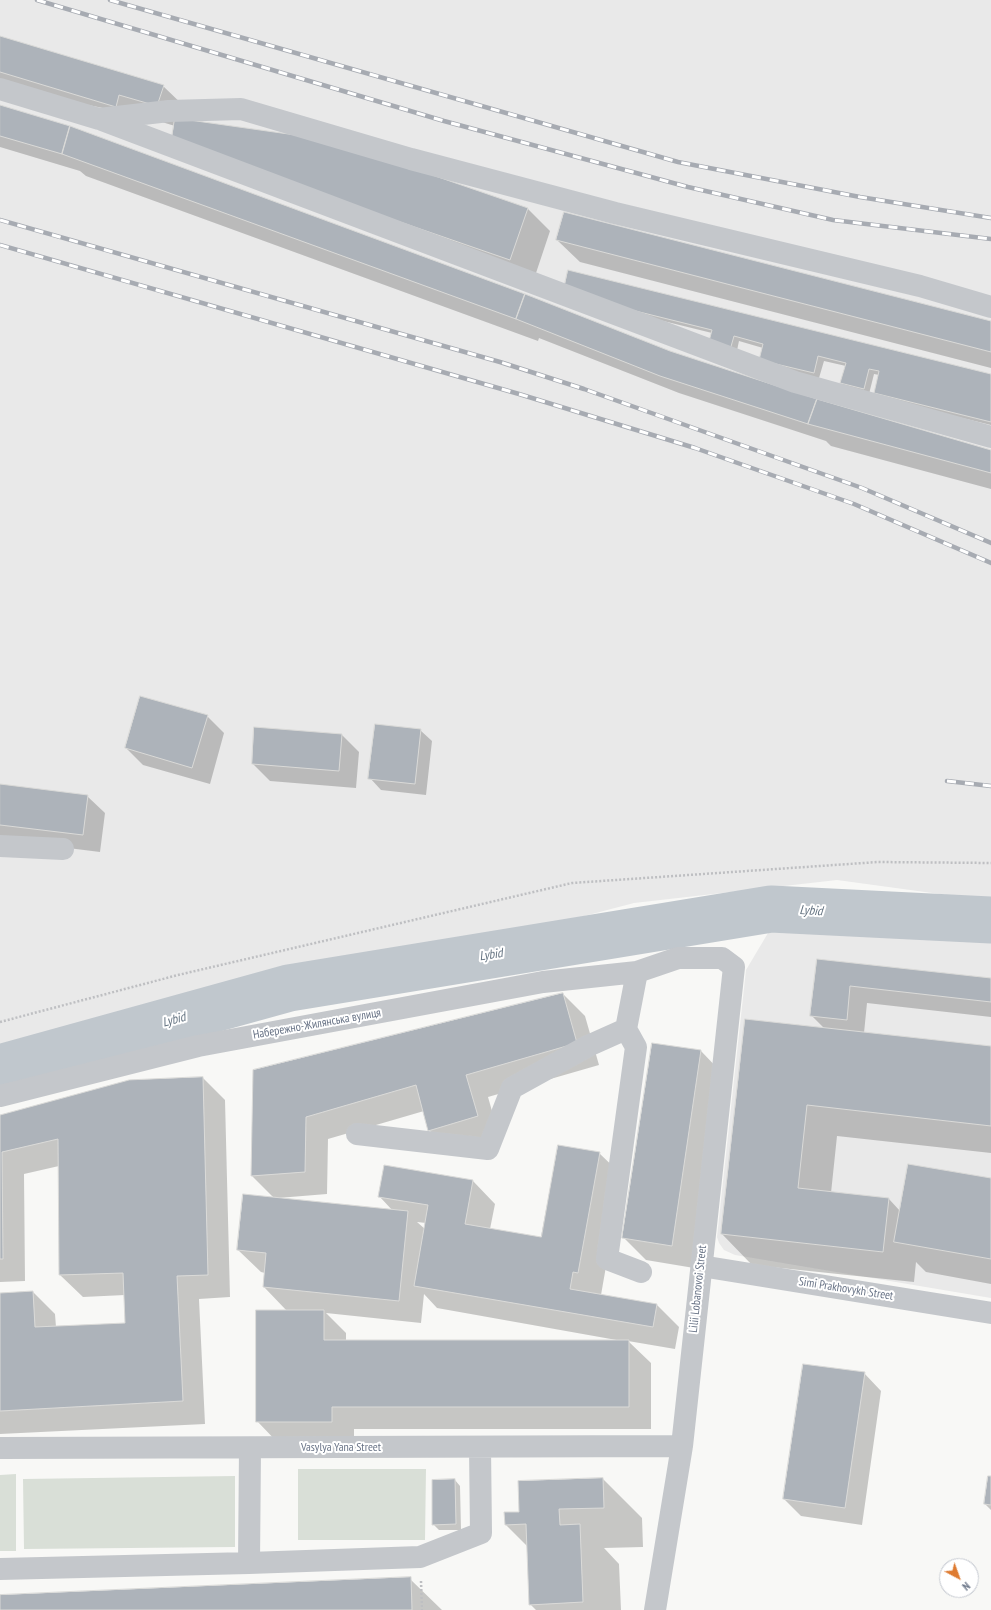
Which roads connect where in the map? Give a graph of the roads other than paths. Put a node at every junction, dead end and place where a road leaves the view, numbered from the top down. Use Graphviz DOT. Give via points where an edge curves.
graph roads {
  1 [pos="0,89"];
  2 [pos="99,119"];
  3 [pos="991,307"];
  4 [pos="991,437"];
  5 [pos="0,846"];
  6 [pos="63,849"];
  7 [pos="734,967"];
  8 [pos="637,972"];
  9 [pos="626,1029"];
  10 [pos="0,1096"];
  11 [pos="357,1134"];
  12 [pos="700,1266"];
  13 [pos="641,1272"];
  14 [pos="991,1313"];
  15 [pos="682,1446"];
  16 [pos="480,1447"];
  17 [pos="0,1448"];
  18 [pos="250,1448"];
  19 [pos="249,1563"];
  20 [pos="0,1569"];
  21 [pos="655,1610"];
  1 -- 2 [label="street"];
  2 -- 3 [label="street" via="169,111 240,110 615,213 920,286"];
  2 -- 4 [label="street" via="795,382"];
  5 -- 6 [label="street"];
  7 -- 8 [label="street, Набережно-Жилянська вулиця" via="722,958 678,958"];
  7 -- 12 [label="street, Lilii Lobanovoi Street"];
  8 -- 9 [label="street"];
  8 -- 10 [label="street, Набережно-Жилянська вулиця" via="543,982 198,1046"];
  9 -- 11 [label="street" via="588,1046 512,1088 488,1149"];
  9 -- 13 [label="street" via="636,1047 607,1259"];
  12 -- 14 [label="street, Simi Prakhovykh Street"];
  12 -- 15 [label="street, Lilii Lobanovoi Street"];
  15 -- 16 [label="street, Vasylya Yana Street"];
  15 -- 21 [label="street, Lilii Lobanovoi Street"];
  16 -- 18 [label="street, Vasylya Yana Street"];
  16 -- 19 [label="street" via="481,1534 420,1556"];
  17 -- 18 [label="street, Vasylya Yana Street"];
  18 -- 19 [label="street"];
  19 -- 20 [label="street"];
}
